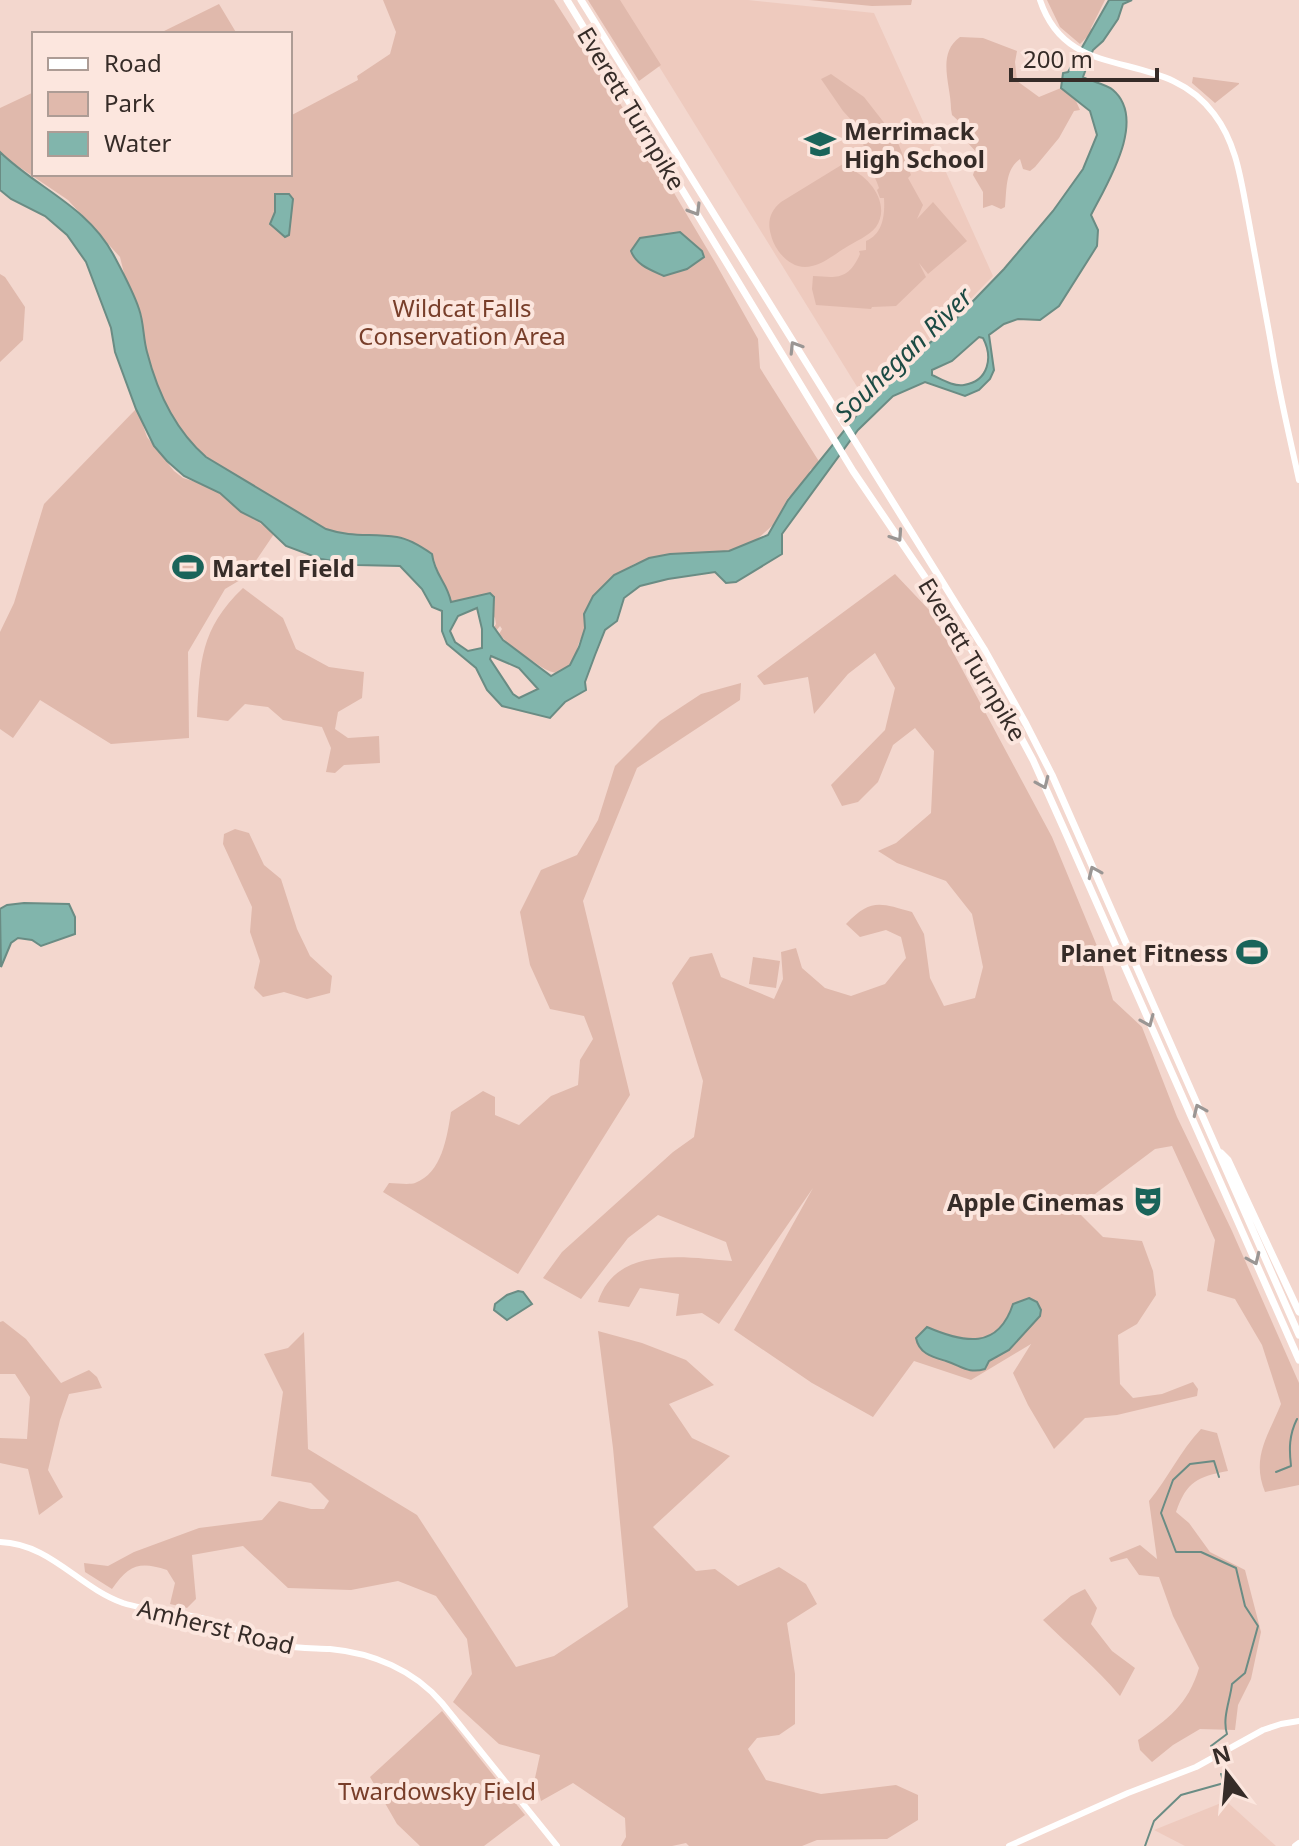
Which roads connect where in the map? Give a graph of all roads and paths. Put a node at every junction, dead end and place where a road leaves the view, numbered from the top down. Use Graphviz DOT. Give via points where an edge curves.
graph roads {
  1 [pos="567,0"];
  2 [pos="581,0"];
  3 [pos="1040,0"];
  4 [pos="1299,480"];
  5 [pos="1215,1146"];
  6 [pos="1299,1312"];
  7 [pos="1299,1335"];
  8 [pos="1299,1360"];
  9 [pos="0,1542"];
  10 [pos="1299,1721"];
  11 [pos="557,1846"];
  12 [pos="1009,1846"];
  1 -- 8 [label="highway, Everett Turnpike, one-way" via="823,423 950,614 1033,760"];
  5 -- 2 [label="highway, Everett Turnpike, one-way" via="1026,724"];
  3 -- 4 [label="street" via="1053,29 1069,45 1180,83 1207,105 1227,134 1239,172"];
  5 -- 6 [label="highway" via="1228,1160"];
  5 -- 7 [label="highway, Everett Turnpike"];
  9 -- 11 [label="street, Amherst Road" via="41,1552 123,1602 216,1622 281,1645 358,1654 408,1673 442,1703"];
  10 -- 12 [label="street" via="1263,1730 1196,1767"];
}
